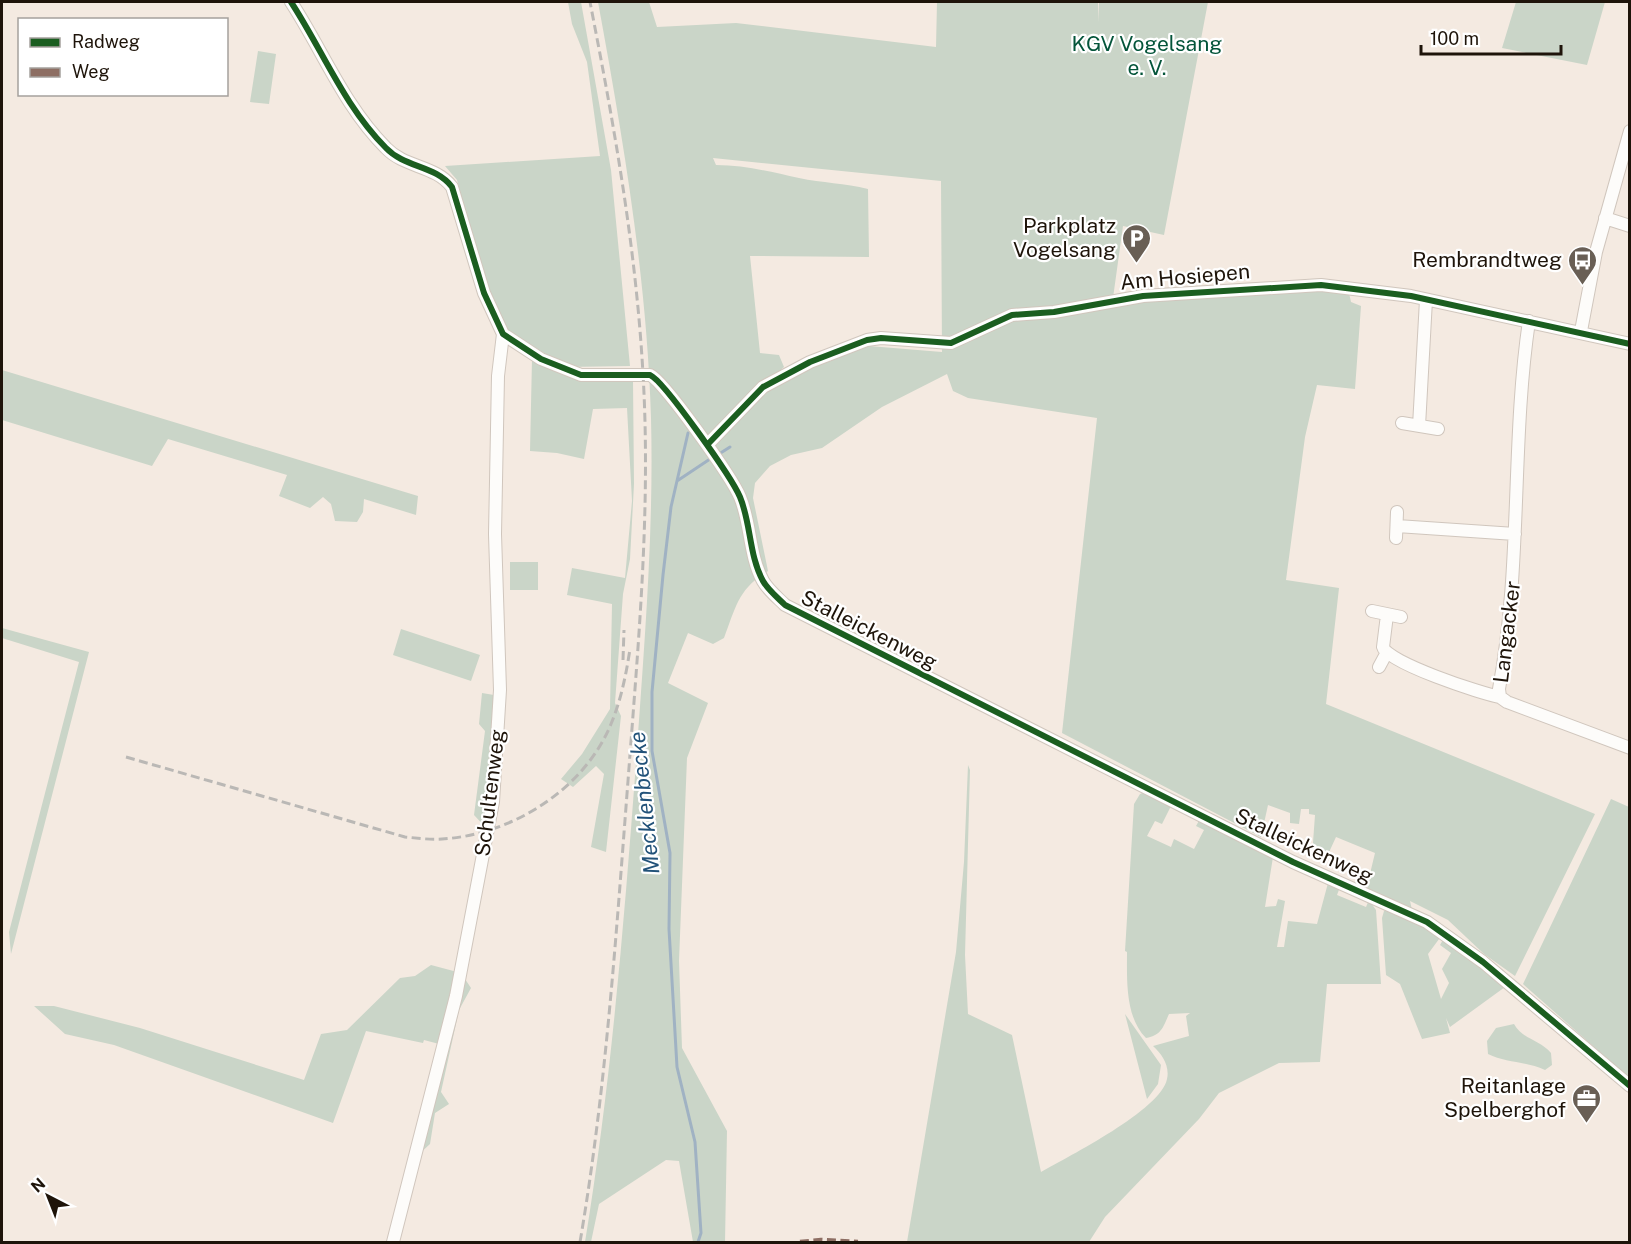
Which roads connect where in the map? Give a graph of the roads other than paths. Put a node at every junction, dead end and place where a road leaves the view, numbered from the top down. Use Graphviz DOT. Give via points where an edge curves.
graph roads {
  1 [pos="291,2"];
  2 [pos="1629,131"];
  3 [pos="1605,218"];
  4 [pos="1629,226"];
  5 [pos="1426,300"];
  6 [pos="1529,321"];
  7 [pos="1581,331"];
  8 [pos="503,334"];
  9 [pos="1629,344"];
  10 [pos="1402,423"];
  11 [pos="1419,426"];
  12 [pos="1438,429"];
  13 [pos="713,453"];
  14 [pos="1397,512"];
  15 [pos="1515,534"];
  16 [pos="1372,611"];
  17 [pos="1387,615"];
  18 [pos="1401,617"];
  19 [pos="1386,654"];
  20 [pos="1379,667"];
  21 [pos="1500,697"];
  22 [pos="1629,748"];
  23 [pos="1629,1086"];
  24 [pos="393,1242"];
  1 -- 8 [label="street" via="348,104 377,138 394,156 442,175 452,187 484,293"];
  2 -- 3 [label="street"];
  3 -- 4 [label="street"];
  3 -- 7 [label="street"];
  5 -- 6 [label="street, Am Hosiepen"];
  5 -- 11 [label="street"];
  5 -- 13 [label="street, Am Hosiepen" via="1321,285 1209,291 1143,296 1054,312 1012,315 951,343 867,340 810,362 763,387"];
  6 -- 7 [label="street, Am Hosiepen"];
  6 -- 15 [label="street, Langacker"];
  7 -- 9 [label="street, Am Hosiepen"];
  8 -- 13 [label="street, Stalleickenweg" via="541,358 581,375 655,377"];
  8 -- 24 [label="street, Schultenweg" via="498,376 495,534 500,680 496,780 460,976"];
  10 -- 11 [label="street"];
  11 -- 12 [label="street"];
  13 -- 23 [label="street, Stalleickenweg" via="740,497 763,581 785,605 1293,862 1427,922 1483,962"];
  14 -- 15 [label="street" via="1396,532"];
  15 -- 21 [label="street, Langacker" via="1509,637"];
  16 -- 17 [label="street"];
  17 -- 18 [label="street"];
  17 -- 19 [label="street" via="1383,647"];
  19 -- 20 [label="street"];
  19 -- 21 [label="street" via="1441,678"];
  21 -- 22 [label="street, Langacker"];
}
